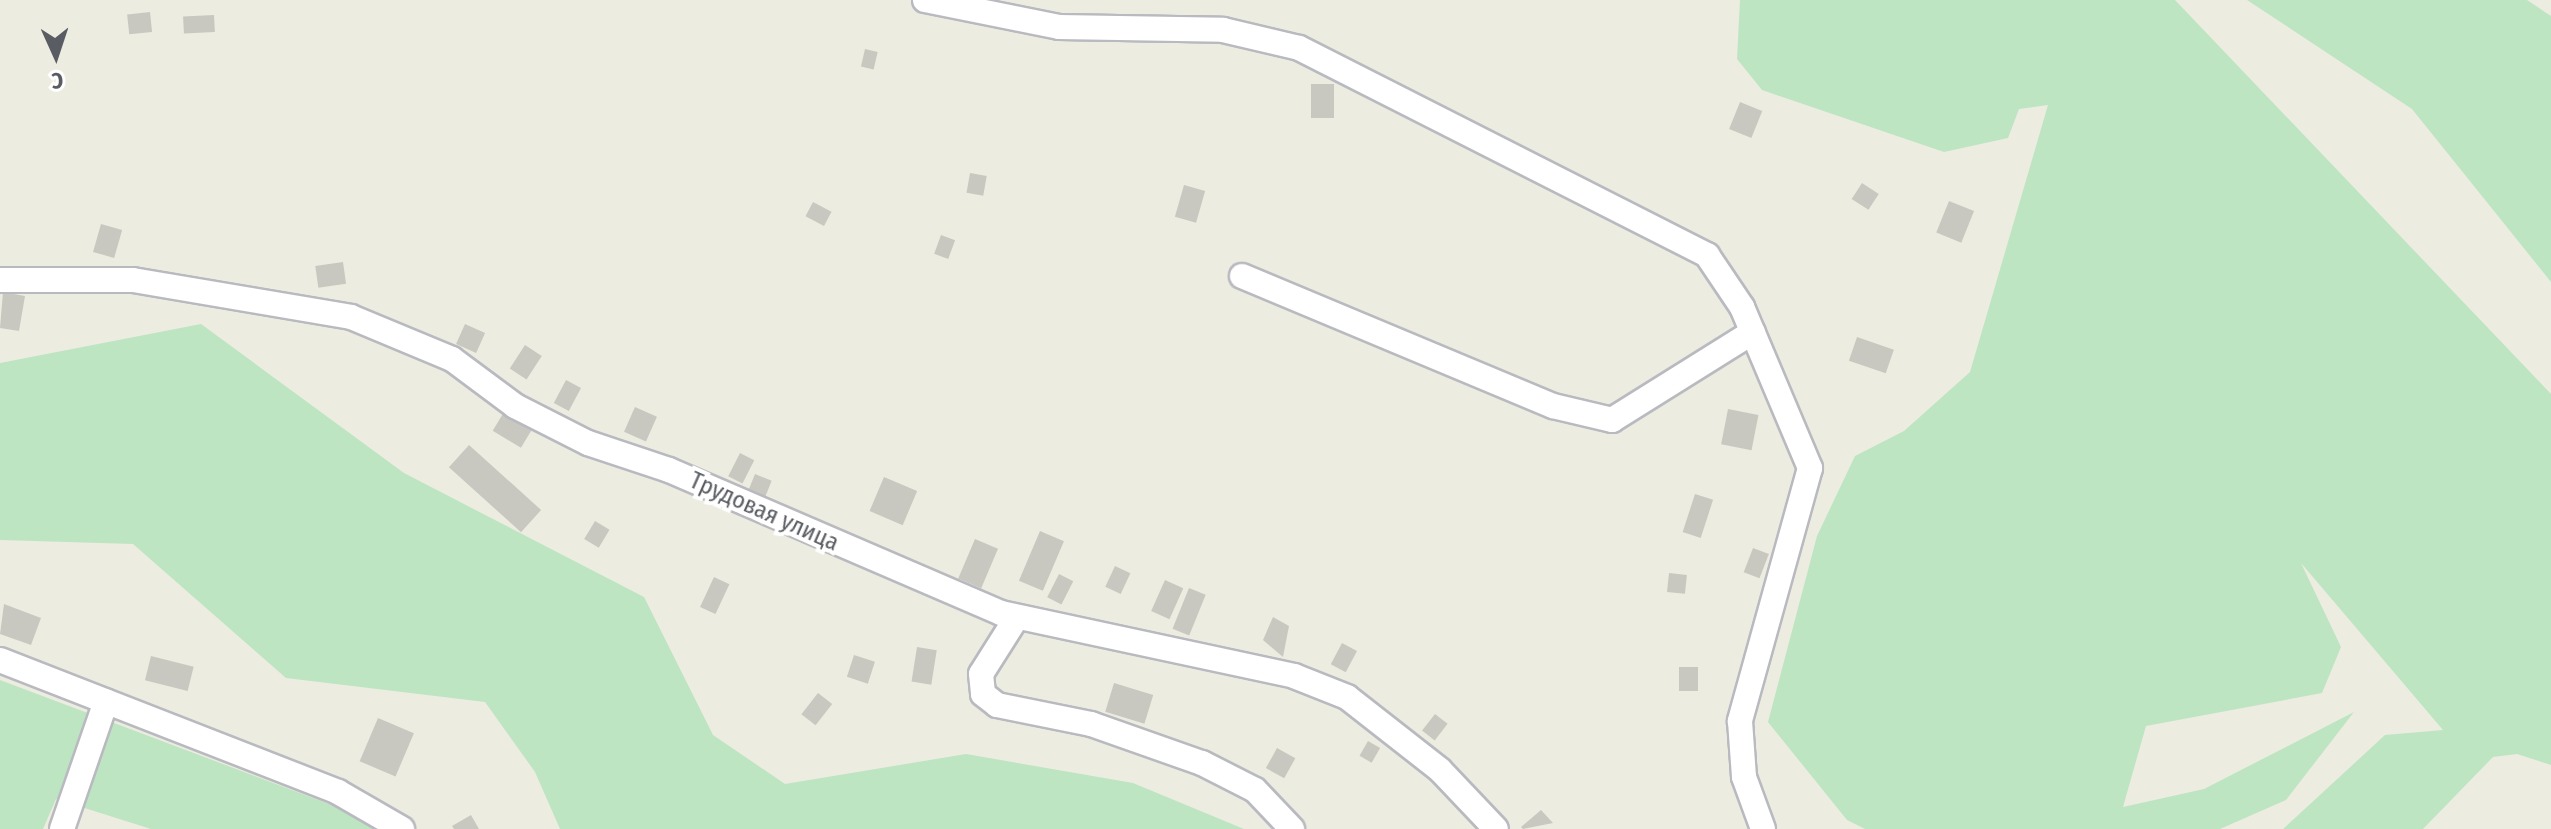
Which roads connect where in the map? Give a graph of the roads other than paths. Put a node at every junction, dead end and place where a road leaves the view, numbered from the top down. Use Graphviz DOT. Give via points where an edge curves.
graph roads {
  1 [pos="925,0"];
  2 [pos="1242,276"];
  3 [pos="0,280"];
  4 [pos="1753,332"];
  5 [pos="1017,617"];
  6 [pos="0,660"];
  7 [pos="106,701"];
  8 [pos="62,829"];
  9 [pos="402,829"];
  10 [pos="1292,829"];
  11 [pos="1496,829"];
  12 [pos="1763,829"];
  1 -- 4 [label="street" via="1059,27 1223,30 1299,48 1707,255"];
  2 -- 4 [label="street" via="1553,406 1612,420"];
  3 -- 5 [label="street, Трудовая улица" via="133,280 351,317 452,359 515,406 588,443"];
  4 -- 12 [label="street" via="1810,468 1740,721 1744,777"];
  5 -- 10 [label="street" via="981,674 983,694 997,705 1091,724 1202,763 1255,790"];
  5 -- 11 [label="street, Трудовая улица" via="1294,676 1347,697 1440,770"];
  6 -- 7 [label="street"];
  7 -- 8 [label="street"];
  7 -- 9 [label="street" via="338,792"];
}
